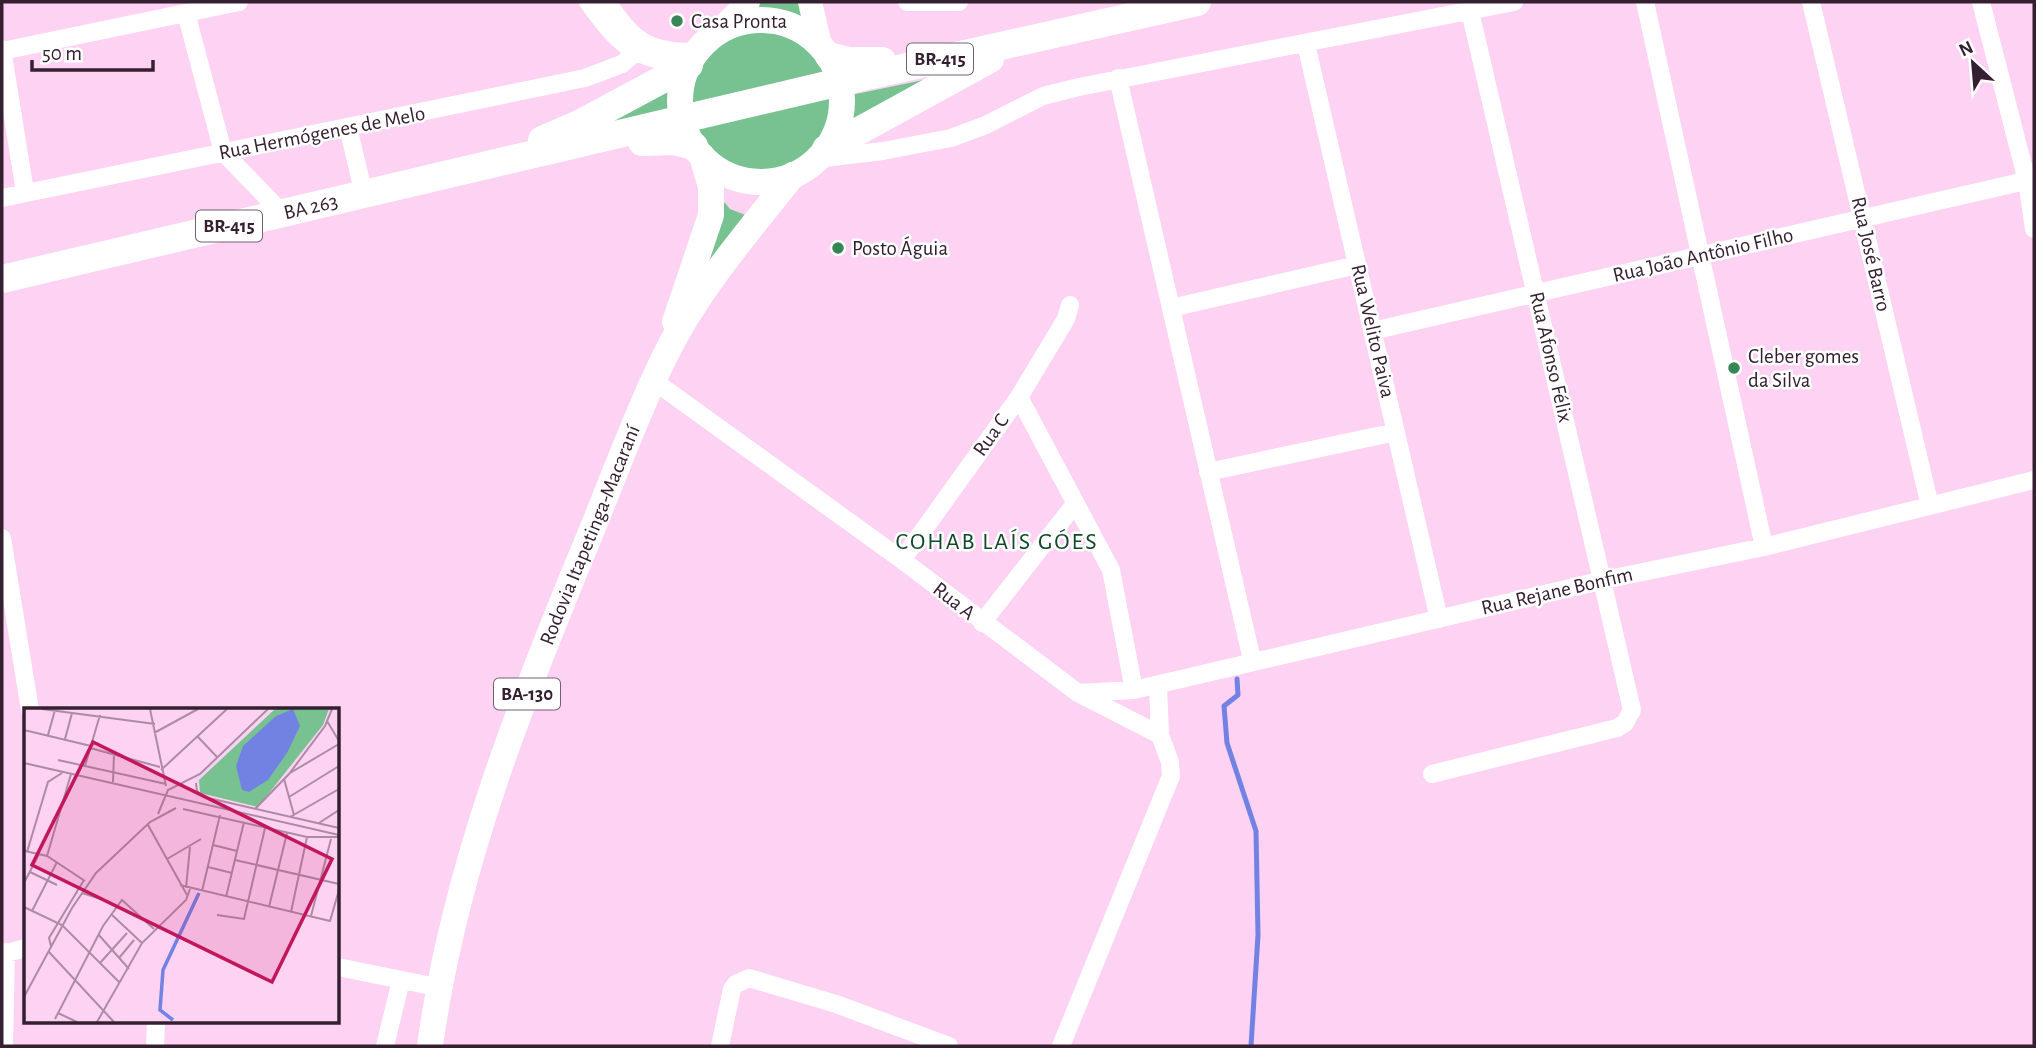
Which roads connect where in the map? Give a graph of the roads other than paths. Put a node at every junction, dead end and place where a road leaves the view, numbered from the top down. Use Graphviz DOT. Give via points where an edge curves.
graph roads {
  1 [pos="239,2"];
  2 [pos="588,2"];
  3 [pos="607,2"];
  4 [pos="748,2"];
  5 [pos="810,2"];
  6 [pos="907,2"];
  7 [pos="959,2"];
  8 [pos="1197,2"];
  9 [pos="1514,2"];
  10 [pos="1645,2"];
  11 [pos="1811,2"];
  12 [pos="1981,2"];
  13 [pos="1470,11"];
  14 [pos="186,13"];
  15 [pos="717,33"];
  16 [pos="1041,36"];
  17 [pos="1306,44"];
  18 [pos="640,49"];
  19 [pos="2,50"];
  20 [pos="692,60"];
  21 [pos="830,61"];
  22 [pos="1118,78"];
  23 [pos="348,127"];
  24 [pos="693,141"];
  25 [pos="223,152"];
  26 [pos="821,154"];
  27 [pos="456,173"];
  28 [pos="793,175"];
  29 [pos="2031,180"];
  30 [pos="25,192"];
  31 [pos="364,195"];
  32 [pos="2,198"];
  33 [pos="283,214"];
  34 [pos="1862,219"];
  35 [pos="2034,229"];
  36 [pos="1700,256"];
  37 [pos="1357,265"];
  38 [pos="2,279"];
  39 [pos="1536,293"];
  40 [pos="1070,305"];
  41 [pos="1171,308"];
  42 [pos="1373,331"];
  43 [pos="665,355"];
  44 [pos="654,381"];
  45 [pos="1019,397"];
  46 [pos="1396,432"];
  47 [pos="1209,472"];
  48 [pos="2034,480"];
  49 [pos="1075,504"];
  50 [pos="1930,506"];
  51 [pos="2,538"];
  52 [pos="1764,547"];
  53 [pos="902,560"];
  54 [pos="1604,580"];
  55 [pos="1439,619"];
  56 [pos="982,623"];
  57 [pos="1252,660"];
  58 [pos="1158,685"];
  59 [pos="1134,690"];
  60 [pos="1078,692"];
  61 [pos="30,708"];
  62 [pos="1160,735"];
  63 [pos="1432,774"];
  64 [pos="24,948"];
  65 [pos="4,953"];
  66 [pos="340,967"];
  67 [pos="401,980"];
  68 [pos="441,988"];
  69 [pos="156,1024"];
  70 [pos="4,1046"];
  71 [pos="155,1046"];
  72 [pos="385,1046"];
  73 [pos="430,1046"];
  74 [pos="720,1046"];
  75 [pos="949,1046"];
  76 [pos="1061,1046"];
  1 -- 14 [label="street"];
  2 -- 18 [label="street" via="608,29"];
  3 -- 18 [label="street"];
  4 -- 15 [label="main road"];
  5 -- 21 [label="main road"];
  6 -- 7 [label="street"];
  8 -- 16 [label="highway"];
  9 -- 13 [label="street"];
  10 -- 36 [label="street"];
  11 -- 34 [label="street, Rua José Barro"];
  12 -- 29 [label="street"];
  13 -- 17 [label="street"];
  13 -- 39 [label="street, Rua Afonso Félix"];
  14 -- 19 [label="street"];
  14 -- 25 [label="street"];
  15 -- 20 [label="main road"];
  15 -- 21 [label="main road" via="743,22 771,21 797,29"];
  16 -- 21 [label="highway" via="879,61"];
  16 -- 26 [label="highway" via="956,76"];
  17 -- 22 [label="street"];
  17 -- 37 [label="street, Rua Welito Paiva"];
  18 -- 20 [label="street"];
  18 -- 23 [label="street, Rua Hermógenes de Melo" via="615,67 585,78"];
  19 -- 30 [label="street"];
  20 -- 24 [label="main road" via="680,92"];
  20 -- 27 [label="highway" via="581,123"];
  21 -- 24 [label="highway, BR-415"];
  21 -- 26 [label="main road" via="842,110"];
  22 -- 26 [label="street" via="1043,96 951,138"];
  22 -- 41 [label="street"];
  23 -- 25 [label="street, Rua Hermógenes de Melo"];
  23 -- 31 [label="street"];
  24 -- 27 [label="highway, BR-415"];
  24 -- 28 [label="main road" via="724,173 751,181"];
  24 -- 43 [label="main road" via="710,187 711,215"];
  25 -- 30 [label="street, Rua Hermógenes de Melo"];
  25 -- 33 [label="street"];
  26 -- 28 [label="main road"];
  27 -- 31 [label="highway, BA 263 / BR-415"];
  28 -- 43 [label="main road, Rodovia Itapetinga-Macaraní / BA-130" via="713,276"];
  29 -- 34 [label="street, Rua João Antônio Filho"];
  29 -- 35 [label="street"];
  30 -- 32 [label="street, Rua Hermógenes de Melo"];
  31 -- 33 [label="highway, BA 263 / BR-415"];
  33 -- 38 [label="highway, BA 263 / BR-415"];
  34 -- 36 [label="street, Rua João Antônio Filho"];
  34 -- 50 [label="street, Rua José Barro"];
  36 -- 39 [label="street, Rua João Antônio Filho"];
  36 -- 52 [label="street"];
  37 -- 41 [label="street"];
  37 -- 42 [label="street, Rua Welito Paiva"];
  39 -- 42 [label="street, Rua João Antônio Filho"];
  39 -- 54 [label="street, Rua Afonso Félix"];
  40 -- 45 [label="street, Rua C"];
  41 -- 47 [label="street"];
  42 -- 46 [label="street, Rua Welito Paiva"];
  43 -- 44 [label="main road, Rodovia Itapetinga-Macaraní / BA-130"];
  44 -- 53 [label="street, Rua A"];
  44 -- 68 [label="main road, Rodovia Itapetinga-Macaraní / BA-130" via="548,634 510,738 462,887"];
  45 -- 49 [label="street"];
  45 -- 53 [label="street, Rua C"];
  46 -- 47 [label="street"];
  46 -- 55 [label="street, Rua Welito Paiva"];
  47 -- 57 [label="street"];
  48 -- 50 [label="street, Rua Rejane Bonfim"];
  49 -- 56 [label="street"];
  49 -- 59 [label="street" via="1111,570"];
  50 -- 52 [label="street, Rua Rejane Bonfim"];
  51 -- 61 [label="street"];
  52 -- 54 [label="street, Rua Rejane Bonfim"];
  53 -- 56 [label="street, Rua A"];
  54 -- 55 [label="street, Rua Rejane Bonfim"];
  54 -- 63 [label="street, Rua Afonso Félix" via="1633,703 1630,717 1617,729"];
  55 -- 57 [label="street, Rua Rejane Bonfim"];
  56 -- 60 [label="street, Rua A"];
  57 -- 58 [label="street, Rua Rejane Bonfim"];
  58 -- 59 [label="street, Rua Rejane Bonfim"];
  58 -- 62 [label="street"];
  59 -- 60 [label="street, Rua Rejane Bonfim"];
  60 -- 62 [label="street, Rua A"];
  62 -- 76 [label="street" via="1170,762 1167,790"];
  64 -- 65 [label="street"];
  65 -- 70 [label="street"];
  66 -- 67 [label="street"];
  67 -- 68 [label="street"];
  67 -- 72 [label="street"];
  68 -- 73 [label="main road, Rodovia Itapetinga-Macaraní / BA-130"];
  69 -- 71 [label="street"];
  74 -- 75 [label="street" via="732,989 741,980 757,979"];
}
